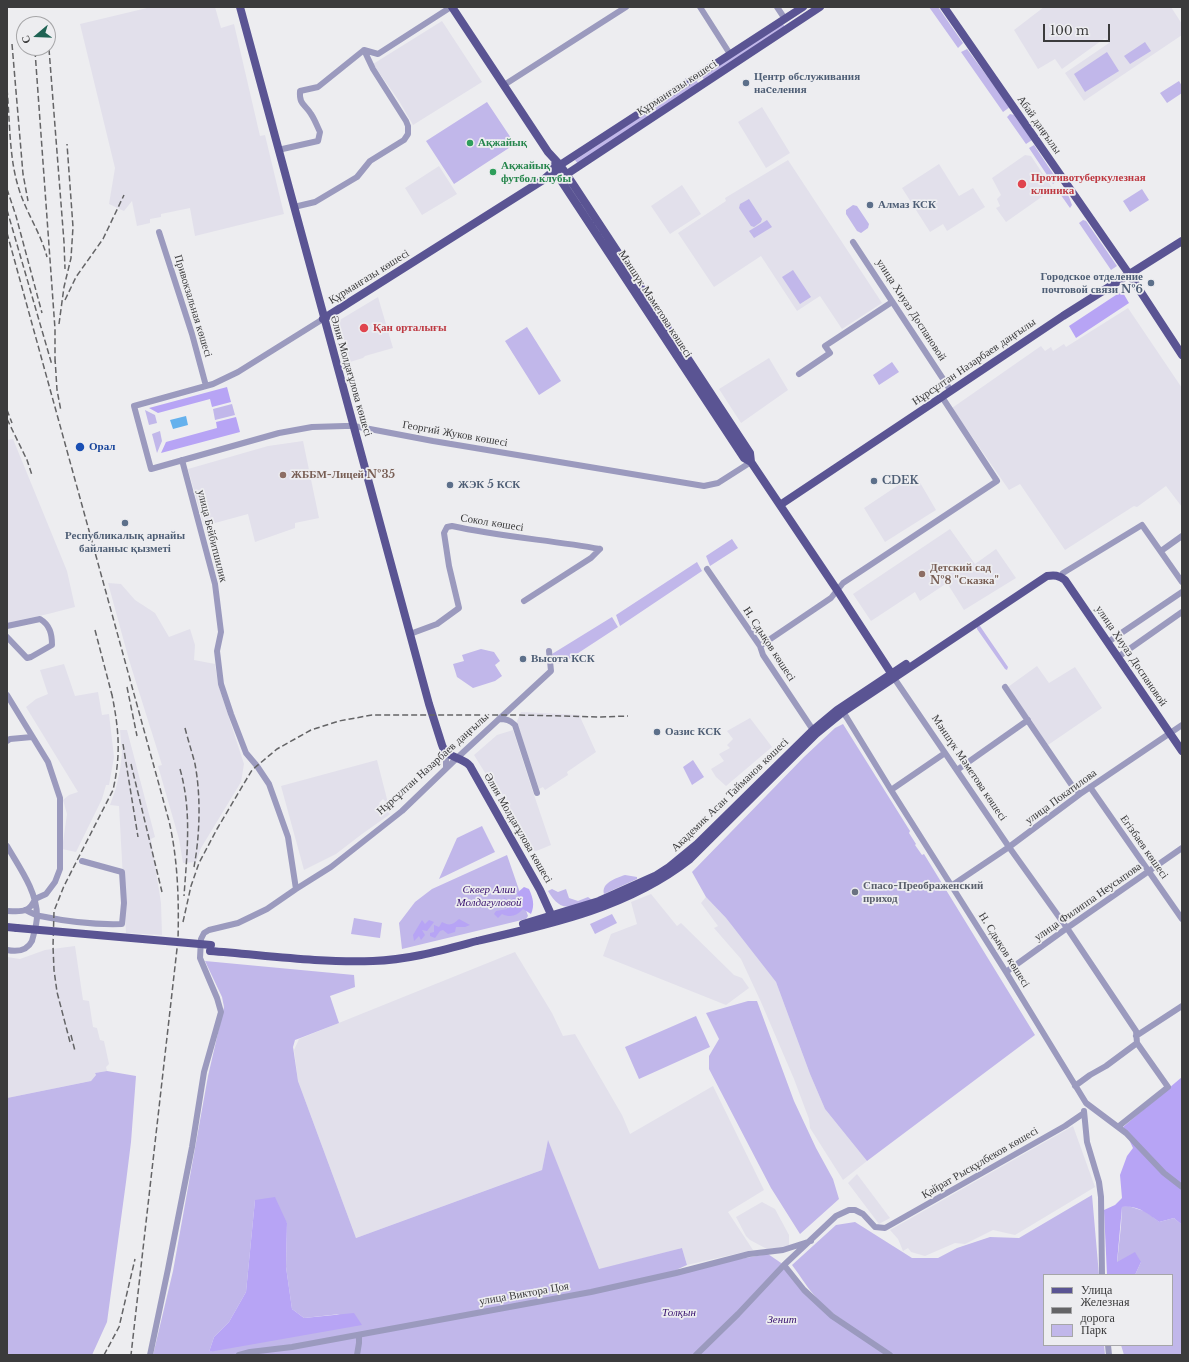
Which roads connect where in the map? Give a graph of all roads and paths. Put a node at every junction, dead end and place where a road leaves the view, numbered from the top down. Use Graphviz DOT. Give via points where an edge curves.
graph roads {
  1 [pos="240,7"];
  2 [pos="451,7"];
  3 [pos="626,7"];
  4 [pos="700,7"];
  5 [pos="777,7"];
  6 [pos="803,7"];
  7 [pos="820,7"];
  8 [pos="944,7"];
  9 [pos="785,19"];
  10 [pos="790,27"];
  11 [pos="364,50"];
  12 [pos="730,54"];
  13 [pos="698,76"];
  14 [pos="703,84"];
  15 [pos="504,85"];
  16 [pos="278,150"];
  17 [pos="557,170"];
  18 [pos="566,174"];
  19 [pos="294,207"];
  20 [pos="159,232"];
  21 [pos="1182,241"];
  22 [pos="853,242"];
  23 [pos="1129,274"];
  24 [pos="892,302"];
  25 [pos="324,319"];
  26 [pos="1182,355"];
  27 [pos="799,374"];
  28 [pos="206,386"];
  29 [pos="950,391"];
  30 [pos="942,397"];
  31 [pos="354,426"];
  32 [pos="182,460"];
  33 [pos="751,462"];
  34 [pos="151,469"];
  35 [pos="780,505"];
  36 [pos="1182,536"];
  37 [pos="1161,550"];
  38 [pos="707,569"];
  39 [pos="1061,574"];
  40 [pos="1182,582"];
  41 [pos="838,590"];
  42 [pos="1182,592"];
  43 [pos="524,601"];
  44 [pos="1182,612"];
  45 [pos="7,626"];
  46 [pos="410,634"];
  47 [pos="7,637"];
  48 [pos="1110,641"];
  49 [pos="760,646"];
  50 [pos="549,651"];
  51 [pos="1120,656"];
  52 [pos="893,675"];
  53 [pos="1005,686"];
  54 [pos="7,695"];
  55 [pos="840,711"];
  56 [pos="499,719"];
  57 [pos="1028,720"];
  58 [pos="1182,725"];
  59 [pos="813,730"];
  60 [pos="1172,732"];
  61 [pos="32,737"];
  62 [pos="7,741"];
  63 [pos="1182,744"];
  64 [pos="466,749"];
  65 [pos="443,750"];
  66 [pos="1182,751"];
  67 [pos="945,753"];
  68 [pos="456,758"];
  69 [pos="782,765"];
  70 [pos="470,766"];
  71 [pos="446,768"];
  72 [pos="957,770"];
  73 [pos="1090,787"];
  74 [pos="891,790"];
  75 [pos="537,793"];
  76 [pos="1080,794"];
  77 [pos="7,846"];
  78 [pos="1010,847"];
  79 [pos="1182,848"];
  80 [pos="82,861"];
  81 [pos="1149,871"];
  82 [pos="951,886"];
  83 [pos="296,888"];
  84 [pos="35,899"];
  85 [pos="25,910"];
  86 [pos="7,911"];
  87 [pos="37,916"];
  88 [pos="553,919"];
  89 [pos="1182,919"];
  90 [pos="7,927"];
  91 [pos="1067,928"];
  92 [pos="16,930"];
  93 [pos="7,932"];
  94 [pos="7,950"];
  95 [pos="1006,972"];
  96 [pos="1182,1006"];
  97 [pos="1136,1036"];
  98 [pos="1137,1043"];
  99 [pos="1075,1086"];
  100 [pos="1086,1103"];
  101 [pos="1084,1113"];
  102 [pos="1119,1126"];
  103 [pos="1182,1187"];
  104 [pos="811,1241"];
  105 [pos="784,1265"];
  106 [pos="1102,1274"];
  107 [pos="359,1335"];
  108 [pos="292,1347"];
  109 [pos="150,1355"];
  110 [pos="239,1355"];
  111 [pos="293,1355"];
  112 [pos="357,1355"];
  113 [pos="696,1355"];
  114 [pos="890,1355"];
  1 -- 16 [label="main road, Әлия Молдағұлова көшесі"];
  2 -- 11 [label="street" via="378,54"];
  2 -- 15 [label="main road, Мәншүк Мәметова көшесі"];
  3 -- 15 [label="street"];
  4 -- 12 [label="street"];
  5 -- 9 [label="street"];
  6 -- 9 [label="main road, Құрманғазы көшесі"];
  7 -- 10 [label="main road, Құрманғазы көшесі"];
  8 -- 23 [label="main road, Абай даңғылы"];
  9 -- 10 [label="main road"];
  9 -- 12 [label="main road, Құрманғазы көшесі"];
  10 -- 14 [label="main road, Құрманғазы көшесі"];
  11 -- 16 [label="street" via="318,87 300,91 304,107 310,112 320,132 318,141"];
  11 -- 19 [label="street" via="406,121 408,134 404,140 370,161 357,177 315,202"];
  12 -- 13 [label="main road, Құрманғазы көшесі"];
  13 -- 14 [label="main road"];
  13 -- 17 [label="main road, Құрманғазы көшесі"];
  14 -- 18 [label="main road, Құрманғазы көшесі"];
  15 -- 17 [label="main road, Мәншүк Мәметова көшесі"];
  16 -- 19 [label="main road, Әлия Молдағұлова көшесі"];
  17 -- 18 [label="main road, Мәншүк Мәметова көшесі"];
  17 -- 25 [label="main road, Құрманғазы көшесі"];
  17 -- 33 [label="main road, Мәншүк Мәметова көшесі" via="744,458"];
  18 -- 33 [label="main road, Мәншүк Мәметова көшесі" via="750,453"];
  19 -- 25 [label="main road, Әлия Молдағұлова көшесі"];
  20 -- 28 [label="street, Привокзальная көшесі"];
  21 -- 23 [label="main road, Нұрсұлтан Назарбаев даңғылы"];
  22 -- 24 [label="street, улица Хиуаз Доспановой"];
  23 -- 26 [label="main road, Абай даңғылы"];
  23 -- 29 [label="main road, Нұрсұлтан Назарбаев даңғылы"];
  24 -- 27 [label="street" via="825,346 830,353"];
  24 -- 29 [label="street, улица Хиуаз Доспановой"];
  25 -- 28 [label="street, Құрманғазы көшесі" via="238,372"];
  25 -- 31 [label="main road, Әлия Молдағұлова көшесі"];
  28 -- 34 [label="street, Құрманғазы көшесі" via="134,406"];
  29 -- 30 [label="main road, Нұрсұлтан Назарбаев даңғылы"];
  30 -- 35 [label="main road, Нұрсұлтан Назарбаев даңғылы"];
  30 -- 41 [label="street" via="997,481 843,583"];
  31 -- 32 [label="street, Георгий Жуков көшесі" via="312,427 279,433"];
  31 -- 33 [label="street, Георгий Жуков көшесі" via="704,486 718,483"];
  31 -- 46 [label="main road, Әлия Молдағұлова көшесі"];
  32 -- 34 [label="street, Георгий Жуков көшесі"];
  32 -- 83 [label="street, улица Бейбитшилик" via="215,584 221,632 217,651 221,684 246,753 269,784 288,837"];
  33 -- 35 [label="main road, Мәншүк Мәметова көшесі"];
  35 -- 41 [label="main road, Мәншүк Мәметова көшесі"];
  36 -- 37 [label="street"];
  37 -- 39 [label="street, Академик Асан Тайманов көшесі" via="1142,525"];
  37 -- 40 [label="street"];
  38 -- 49 [label="street, Н. Сдықов көшесі"];
  39 -- 48 [label="main road, улица Хиуаз Доспановой" via="1071,580"];
  39 -- 52 [label="main road, Академик Асан Тайманов көшесі" via="1047,576"];
  41 -- 49 [label="street" via="831,598"];
  41 -- 52 [label="main road, Мәншүк Мәметова көшесі"];
  42 -- 48 [label="street"];
  43 -- 46 [label="street, Сокол көшесі" via="591,558 600,549 447,527 444,533 459,608 437,624"];
  44 -- 51 [label="street"];
  45 -- 47 [label="street" via="40,619 50,628 52,645 27,658"];
  46 -- 65 [label="main road, Әлия Молдағұлова көшесі"];
  48 -- 51 [label="main road, улица Хиуаз Доспановой"];
  49 -- 59 [label="street, Н. Сдықов көшесі" via="763,655"];
  50 -- 56 [label="street, Нұрсұлтан Назарбаев даңғылы" via="551,671"];
  51 -- 60 [label="main road, улица Хиуаз Доспановой"];
  52 -- 55 [label="main road, Академик Асан Тайманов көшесі"];
  52 -- 67 [label="street, Мәншүк Мәметова көшесі"];
  53 -- 57 [label="street"];
  54 -- 61 [label="street"];
  55 -- 59 [label="main road, Академик Асан Тайманов көшесі"];
  55 -- 69 [label="main road, Академик Асан Тайманов көшесі"];
  55 -- 74 [label="street, Н. Сдықов көшесі"];
  56 -- 64 [label="street, Нұрсұлтан Назарбаев даңғылы"];
  56 -- 75 [label="street" via="507,719 515,725"];
  57 -- 72 [label="street"];
  57 -- 76 [label="street"];
  58 -- 60 [label="street, улица Покатилова"];
  59 -- 69 [label="main road, Академик Асан Тайманов көшесі"];
  60 -- 63 [label="main road, улица Хиуаз Доспановой"];
  60 -- 66 [label="main road, улица Хиуаз Доспановой"];
  60 -- 73 [label="street, улица Покатилова"];
  61 -- 62 [label="street"];
  61 -- 84 [label="street" via="48,762 60,798 60,869 46,894"];
  64 -- 68 [label="street, Нұрсұлтан Назарбаев даңғылы"];
  64 -- 70 [label="street"];
  65 -- 68 [label="main road, Әлия Молдағұлова көшесі"];
  65 -- 71 [label="street"];
  67 -- 72 [label="street, Мәншүк Мәметова көшесі"];
  67 -- 74 [label="street"];
  68 -- 70 [label="main road, Әлия Молдағұлова көшесі"];
  68 -- 71 [label="street, Нұрсұлтан Назарбаев даңғылы"];
  69 -- 88 [label="main road, Академик Асан Тайманов көшесі" via="669,867 619,893"];
  70 -- 88 [label="main road, Әлия Молдағұлова көшесі" via="540,890"];
  71 -- 83 [label="street, Нұрсұлтан Назарбаев даңғылы" via="402,810 331,866"];
  72 -- 78 [label="street, Мәншүк Мәметова көшесі"];
  73 -- 76 [label="street, улица Покатилова"];
  73 -- 81 [label="street, Егізбаев көшесі"];
  74 -- 82 [label="street, Н. Сдықов көшесі"];
  76 -- 78 [label="street, улица Покатилова"];
  77 -- 84 [label="street"];
  78 -- 82 [label="street, улица Покатилова"];
  78 -- 91 [label="street, Мәншүк Мәметова көшесі"];
  79 -- 81 [label="street, улица Филиппа Неусыпова"];
  80 -- 87 [label="street" via="122,872 122,924 93,925"];
  81 -- 89 [label="street, Егізбаев көшесі"];
  81 -- 91 [label="street, улица Филиппа Неусыпова"];
  82 -- 95 [label="street, Н. Сдықов көшесі"];
  83 -- 109 [label="street, Нұрсұлтан Назарбаев даңғылы" via="266,910 238,923 209,930 201,939 200,958 217,998 220,1012 204,1072 192,1147"];
  84 -- 85 [label="street" via="31,907"];
  84 -- 87 [label="street"];
  85 -- 86 [label="street"];
  85 -- 87 [label="street"];
  87 -- 94 [label="street" via="30,944 22,950"];
  88 -- 92 [label="main road, Академик Асан Тайманов көшесі, bridge" via="422,950 357,957 210,948"];
  90 -- 92 [label="main road"];
  91 -- 95 [label="street, улица Филиппа Неусыпова"];
  91 -- 97 [label="street, Мәншүк Мәметова көшесі" via="1136,1031"];
  92 -- 93 [label="main road"];
  95 -- 99 [label="street, Н. Сдықов көшесі"];
  96 -- 97 [label="street"];
  97 -- 98 [label="street, Мәншүк Мәметова көшесі"];
  98 -- 99 [label="street"];
  98 -- 102 [label="street, Мәншүк Мәметова көшесі" via="1168,1087"];
  99 -- 100 [label="street, Н. Сдықов көшесі"];
  100 -- 101 [label="street"];
  100 -- 102 [label="street"];
  101 -- 104 [label="street, Қайрат Рысқұлбеков көшесі" via="886,1228 875,1227 863,1214 849,1210 836,1216"];
  101 -- 106 [label="street" via="1087,1142 1100,1182"];
  102 -- 103 [label="street" via="1164,1173"];
  104 -- 105 [label="street"];
  104 -- 107 [label="street, улица Виктора Цоя" via="783,1250 750,1254 591,1292"];
  105 -- 113 [label="street"];
  105 -- 114 [label="street" via="804,1290 832,1316"];
  107 -- 108 [label="street, улица Виктора Цоя"];
  107 -- 112 [label="street"];
  108 -- 110 [label="street, улица Виктора Цоя"];
  108 -- 111 [label="street"];
}
